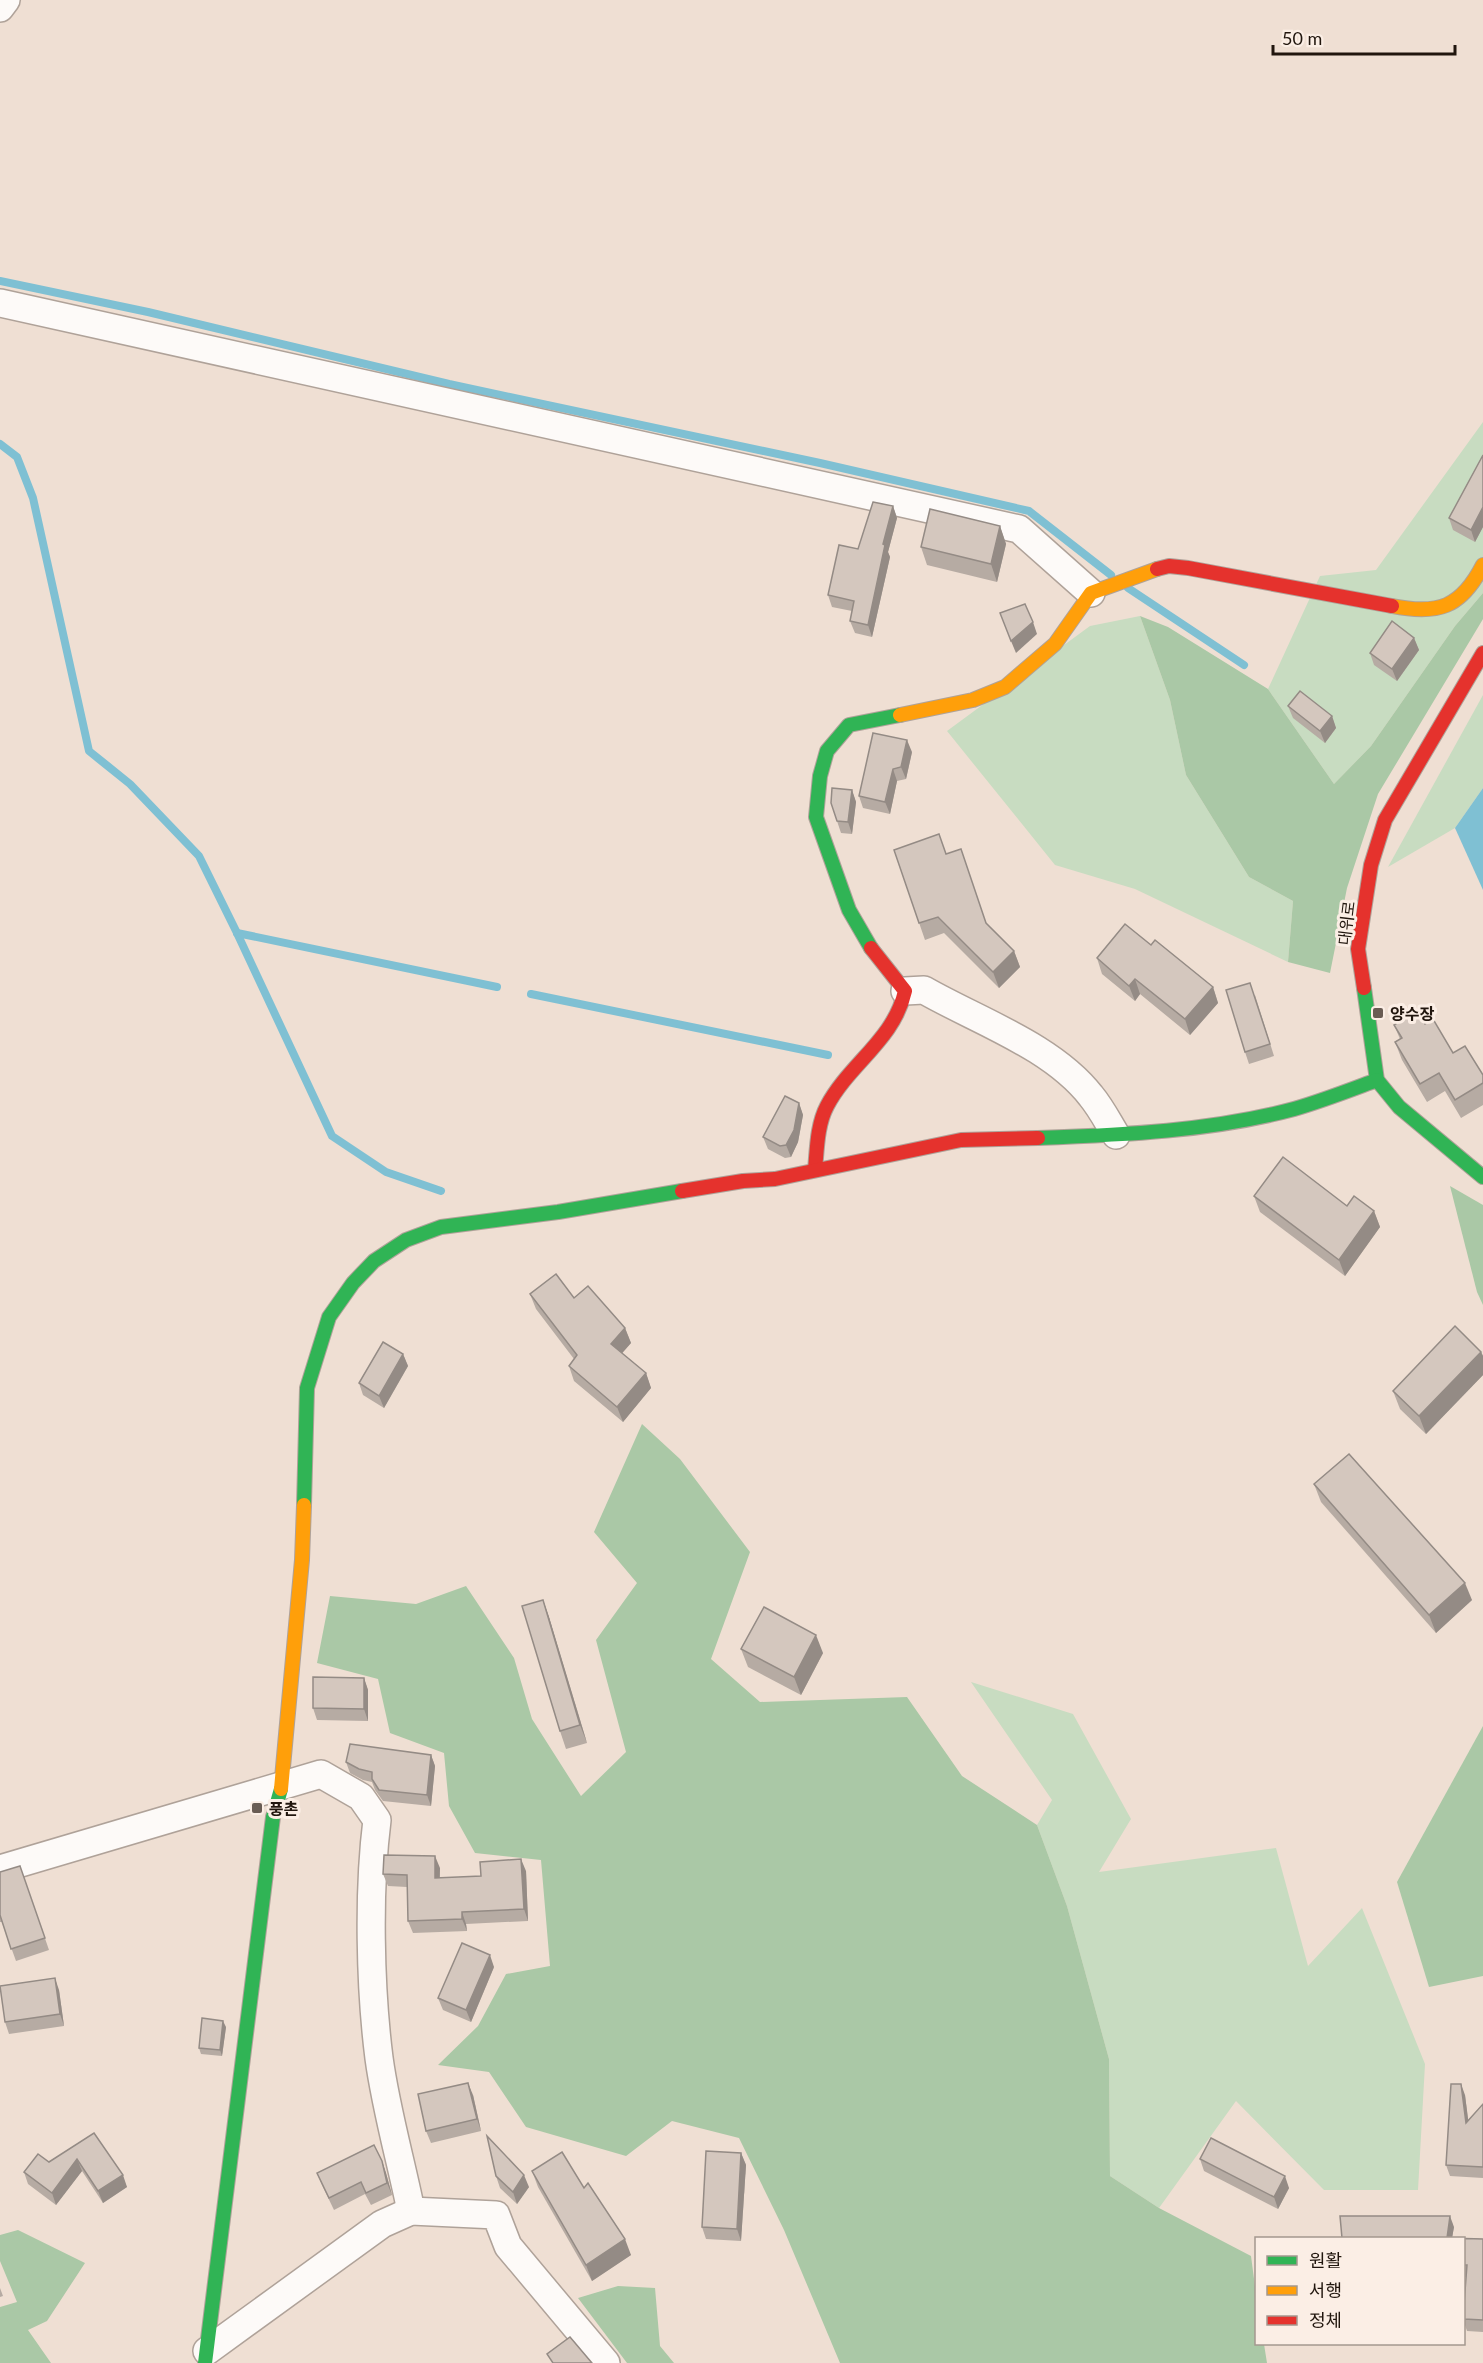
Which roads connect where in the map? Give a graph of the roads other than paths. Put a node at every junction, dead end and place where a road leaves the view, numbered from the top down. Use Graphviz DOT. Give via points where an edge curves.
graph roads {
  1 [pos="6,0"];
  2 [pos="0,8"];
  3 [pos="0,303"];
  4 [pos="1483,565"];
  5 [pos="1102,589"];
  6 [pos="1483,653"];
  7 [pos="905,991"];
  8 [pos="1377,1080"];
  9 [pos="1116,1135"];
  10 [pos="815,1170"];
  11 [pos="1483,1178"];
  12 [pos="282,1785"];
  13 [pos="0,1869"];
  14 [pos="411,2211"];
  15 [pos="206,2357"];
  16 [pos="606,2363"];
  1 -- 2 [label="street"];
  3 -- 5 [label="street" via="1019,529"];
  4 -- 5 [label="street" via="1471,589 1441,609 1406,609 1169,566"];
  5 -- 7 [label="street" via="1055,644 1005,687 974,700 849,725 827,751 816,817 849,910 877,958"];
  6 -- 8 [label="street, 대위로" via="1385,820 1371,865 1358,949"];
  7 -- 9 [label="street" via="924,990 1027,1043 1091,1095"];
  7 -- 10 [label="street" via="904,1005 858,1069 830,1100 818,1134"];
  8 -- 9 [label="street" via="1294,1109 1221,1123"];
  8 -- 11 [label="street" via="1399,1107"];
  9 -- 10 [label="street" via="961,1140"];
  10 -- 12 [label="street" via="547,1214 441,1227 406,1240 374,1261 353,1283 328,1317 308,1388 302,1560"];
  12 -- 13 [label="street"];
  12 -- 14 [label="street" via="321,1774 361,1797 376,1820 372,1856 379,2059"];
  12 -- 15 [label="street" via="273,1817"];
  14 -- 15 [label="street" via="382,2224"];
  14 -- 16 [label="street" via="496,2215 508,2246"];
}
